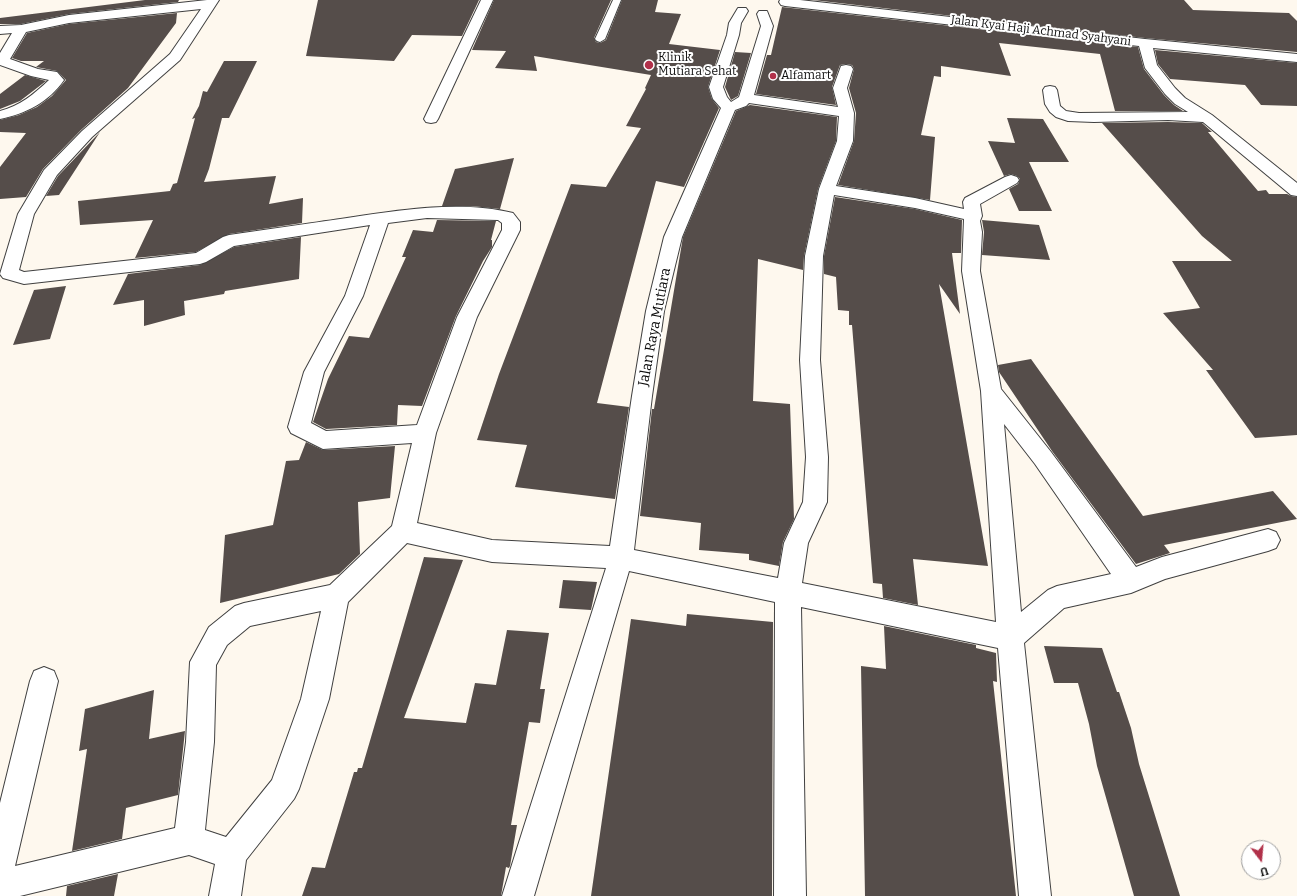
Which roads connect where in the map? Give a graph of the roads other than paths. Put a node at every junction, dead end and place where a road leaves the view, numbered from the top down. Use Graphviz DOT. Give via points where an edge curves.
graph roads {
  1 [pos="487,0"];
  2 [pos="617,0"];
  3 [pos="784,1"];
  4 [pos="211,2"];
  5 [pos="763,14"];
  6 [pos="20,29"];
  7 [pos="0,30"];
  8 [pos="600,39"];
  9 [pos="1145,43"];
  10 [pos="1297,58"];
  11 [pos="846,69"];
  12 [pos="1050,90"];
  13 [pos="746,98"];
  14 [pos="729,107"];
  15 [pos="847,113"];
  16 [pos="0,115"];
  17 [pos="1207,118"];
  18 [pos="431,119"];
  19 [pos="1011,180"];
  20 [pos="828,190"];
  21 [pos="1297,191"];
  22 [pos="974,216"];
  23 [pos="380,218"];
  24 [pos="5,279"];
  25 [pos="992,391"];
  26 [pos="425,433"];
  27 [pos="403,531"];
  28 [pos="1268,540"];
  29 [pos="621,558"];
  30 [pos="1131,581"];
  31 [pos="788,591"];
  32 [pos="337,596"];
  33 [pos="1010,638"];
  34 [pos="44,681"];
  35 [pos="189,840"];
  36 [pos="232,854"];
  37 [pos="0,864"];
  38 [pos="0,885"];
  39 [pos="225,896"];
  40 [pos="518,896"];
  41 [pos="790,896"];
  42 [pos="1035,896"];
  1 -- 18 [label="street"];
  2 -- 8 [label="lane"];
  3 -- 5 [label="street" via="782,8"];
  3 -- 9 [label="street, Jalan Kyai Haji Achmad Syahyani"];
  4 -- 6 [label="street" via="69,19"];
  4 -- 24 [label="street" via="175,57 87,134 50,173 26,214"];
  5 -- 13 [label="street" via="767,26"];
  5 -- 14 [label="street" via="736,7 733,35 716,86 720,99"];
  6 -- 7 [label="street"];
  6 -- 16 [label="street" via="2,61 36,73 52,75 57,80 32,104 14,113"];
  9 -- 10 [label="street, Jalan Kyai Haji Achmad Syahyani"];
  9 -- 17 [label="street" via="1150,66 1170,91 1180,101"];
  11 -- 15 [label="street" via="840,88"];
  12 -- 17 [label="street" via="1050,101 1054,109 1062,114 1085,117"];
  13 -- 14 [label="street"];
  13 -- 15 [label="street"];
  14 -- 29 [label="street, Jalan Raya Mutiara" via="674,237 655,311"];
  15 -- 20 [label="street" via="845,142"];
  17 -- 21 [label="street"];
  19 -- 22 [label="street" via="971,202"];
  20 -- 22 [label="street" via="915,203"];
  20 -- 31 [label="street" via="814,256 812,287 810,360 817,457 815,502 796,543"];
  22 -- 25 [label="street" via="971,271"];
  23 -- 24 [label="street" via="229,241 200,258"];
  23 -- 26 [label="street" via="354,296 314,372 300,427 323,440"];
  23 -- 26 [label="street" via="427,213 477,214 507,217 511,222 511,230 467,317"];
  25 -- 30 [label="street"];
  25 -- 33 [label="street"];
  26 -- 27 [label="street"];
  27 -- 29 [label="street" via="492,551"];
  27 -- 32 [label="street"];
  28 -- 30 [label="street" via="1162,568"];
  29 -- 31 [label="street"];
  29 -- 40 [label="street, Jalan Raya Mutiara"];
  30 -- 33 [label="street" via="1057,598"];
  31 -- 33 [label="street"];
  31 -- 41 [label="street"];
  32 -- 35 [label="street" via="244,615 218,636 203,662 200,742"];
  32 -- 36 [label="street" via="315,699 284,789"];
  33 -- 42 [label="street"];
  34 -- 37 [label="street"];
  35 -- 36 [label="street"];
  35 -- 38 [label="street"];
  36 -- 39 [label="street"];
}
